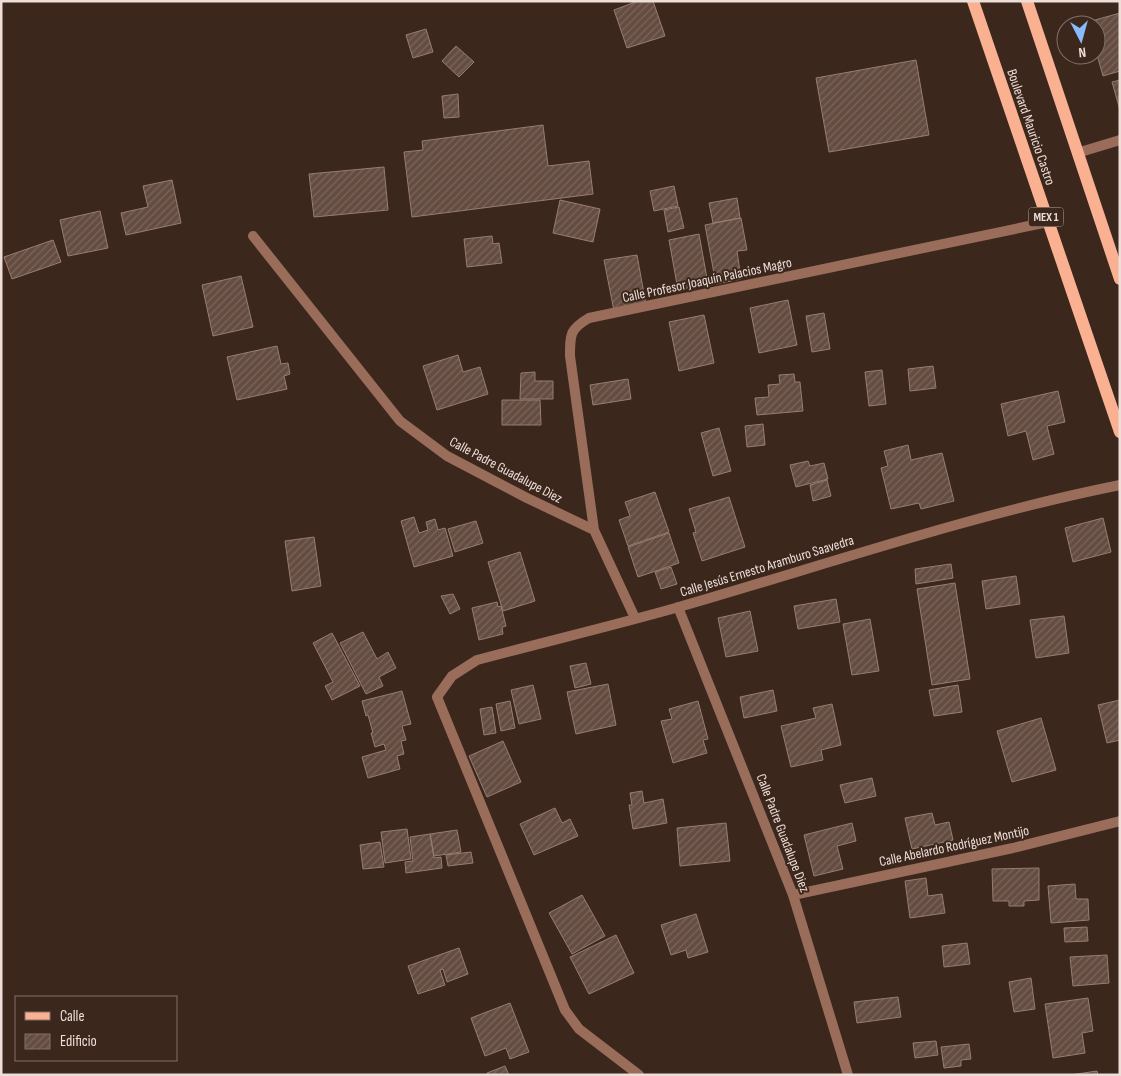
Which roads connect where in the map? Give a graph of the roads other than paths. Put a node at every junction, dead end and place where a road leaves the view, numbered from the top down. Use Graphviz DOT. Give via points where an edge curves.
graph roads {
  1 [pos="973,1"];
  2 [pos="1027,1"];
  3 [pos="1120,140"];
  4 [pos="1077,153"];
  5 [pos="1048,222"];
  6 [pos="253,236"];
  7 [pos="1120,279"];
  8 [pos="1120,432"];
  9 [pos="1120,485"];
  10 [pos="594,530"];
  11 [pos="678,607"];
  12 [pos="634,618"];
  13 [pos="1120,821"];
  14 [pos="793,895"];
  15 [pos="639,1075"];
  16 [pos="848,1075"];
  1 -- 5 [label="main road, Boulevard Mauricio Castro / MEX 1"];
  2 -- 4 [label="main road"];
  3 -- 4 [label="street"];
  4 -- 7 [label="main road"];
  5 -- 8 [label="main road, Boulevard Mauricio Castro / MEX 1"];
  5 -- 10 [label="street, Calle Profesor Joaquín Palacios Magro" via="589,318 576,326 570,337 570,356"];
  6 -- 10 [label="street, Calle Padre Guadalupe Diez" via="400,421 447,456"];
  9 -- 11 [label="street, Calle Jesús Ernesto Aramburo Saavedra" via="1064,496 861,552"];
  10 -- 12 [label="street"];
  11 -- 12 [label="street, Calle Jesús Ernesto Aramburo Saavedra"];
  11 -- 14 [label="street, Calle Padre Guadalupe Diez"];
  12 -- 15 [label="street, Calle Jesús Ernesto Aramburo Saavedra" via="477,660 452,676 437,697 564,1010 579,1029"];
  13 -- 14 [label="street, Calle Abelardo Rodríguez Montijo" via="1014,848"];
  14 -- 16 [label="street, Calle Padre Guadalupe Diez"];
}
